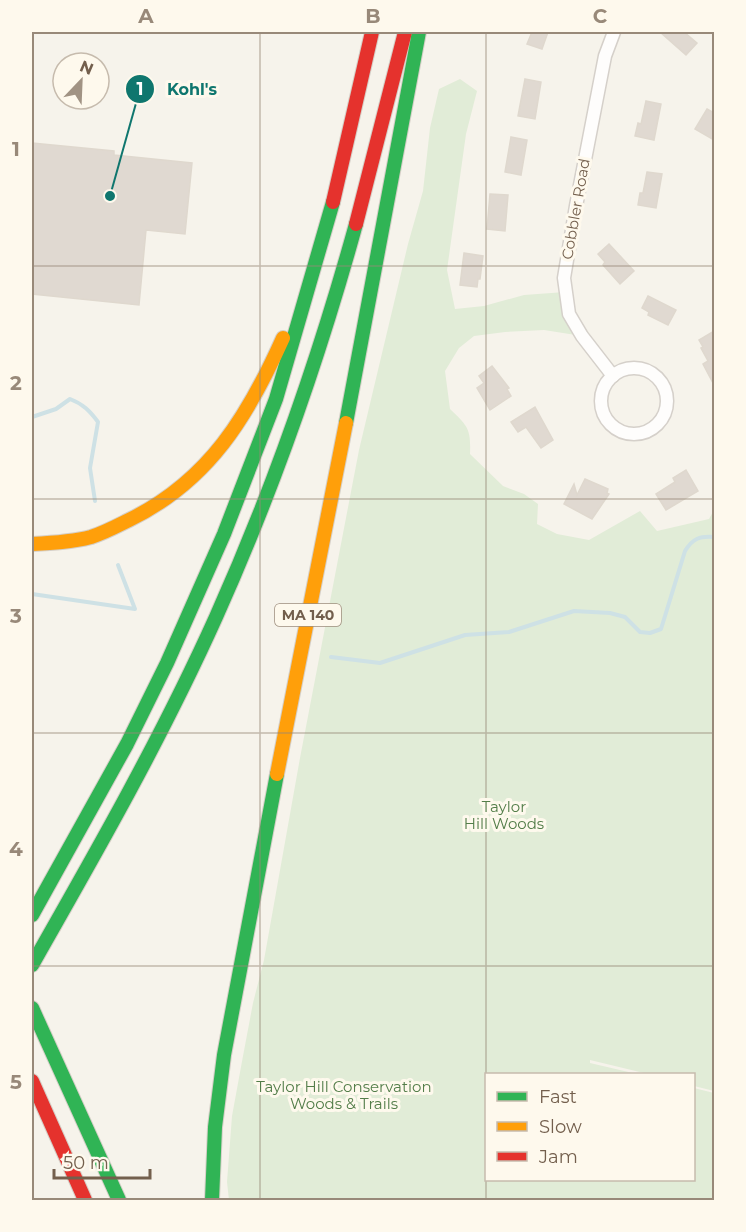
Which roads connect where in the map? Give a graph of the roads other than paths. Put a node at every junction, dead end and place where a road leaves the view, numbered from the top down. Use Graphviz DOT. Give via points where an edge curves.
graph roads {
  1 [pos="372,32"];
  2 [pos="405,32"];
  3 [pos="420,32"];
  4 [pos="614,32"];
  5 [pos="319,250"];
  6 [pos="614,376"];
  7 [pos="32,544"];
  8 [pos="35,910"];
  9 [pos="32,965"];
  10 [pos="32,1008"];
  11 [pos="32,1081"];
  12 [pos="85,1200"];
  13 [pos="119,1200"];
  14 [pos="212,1200"];
  1 -- 5 [label="highway"];
  2 -- 9 [label="highway" via="342,277 268,491 168,717"];
  3 -- 14 [label="highway, MA 140" via="232,1006 213,1136"];
  4 -- 6 [label="street, Cobbler Road" via="605,56 564,278 569,314"];
  5 -- 7 [label="highway" via="278,348 241,421 217,454 179,491 138,517 92,536"];
  5 -- 8 [label="highway" via="276,399 224,534 127,744"];
  6 -- 6 [label="street" via="603,392 606,418 615,428 628,433 653,428 667,406 660,381 638,369"];
  10 -- 13 [label="highway"];
  11 -- 12 [label="highway"];
}
